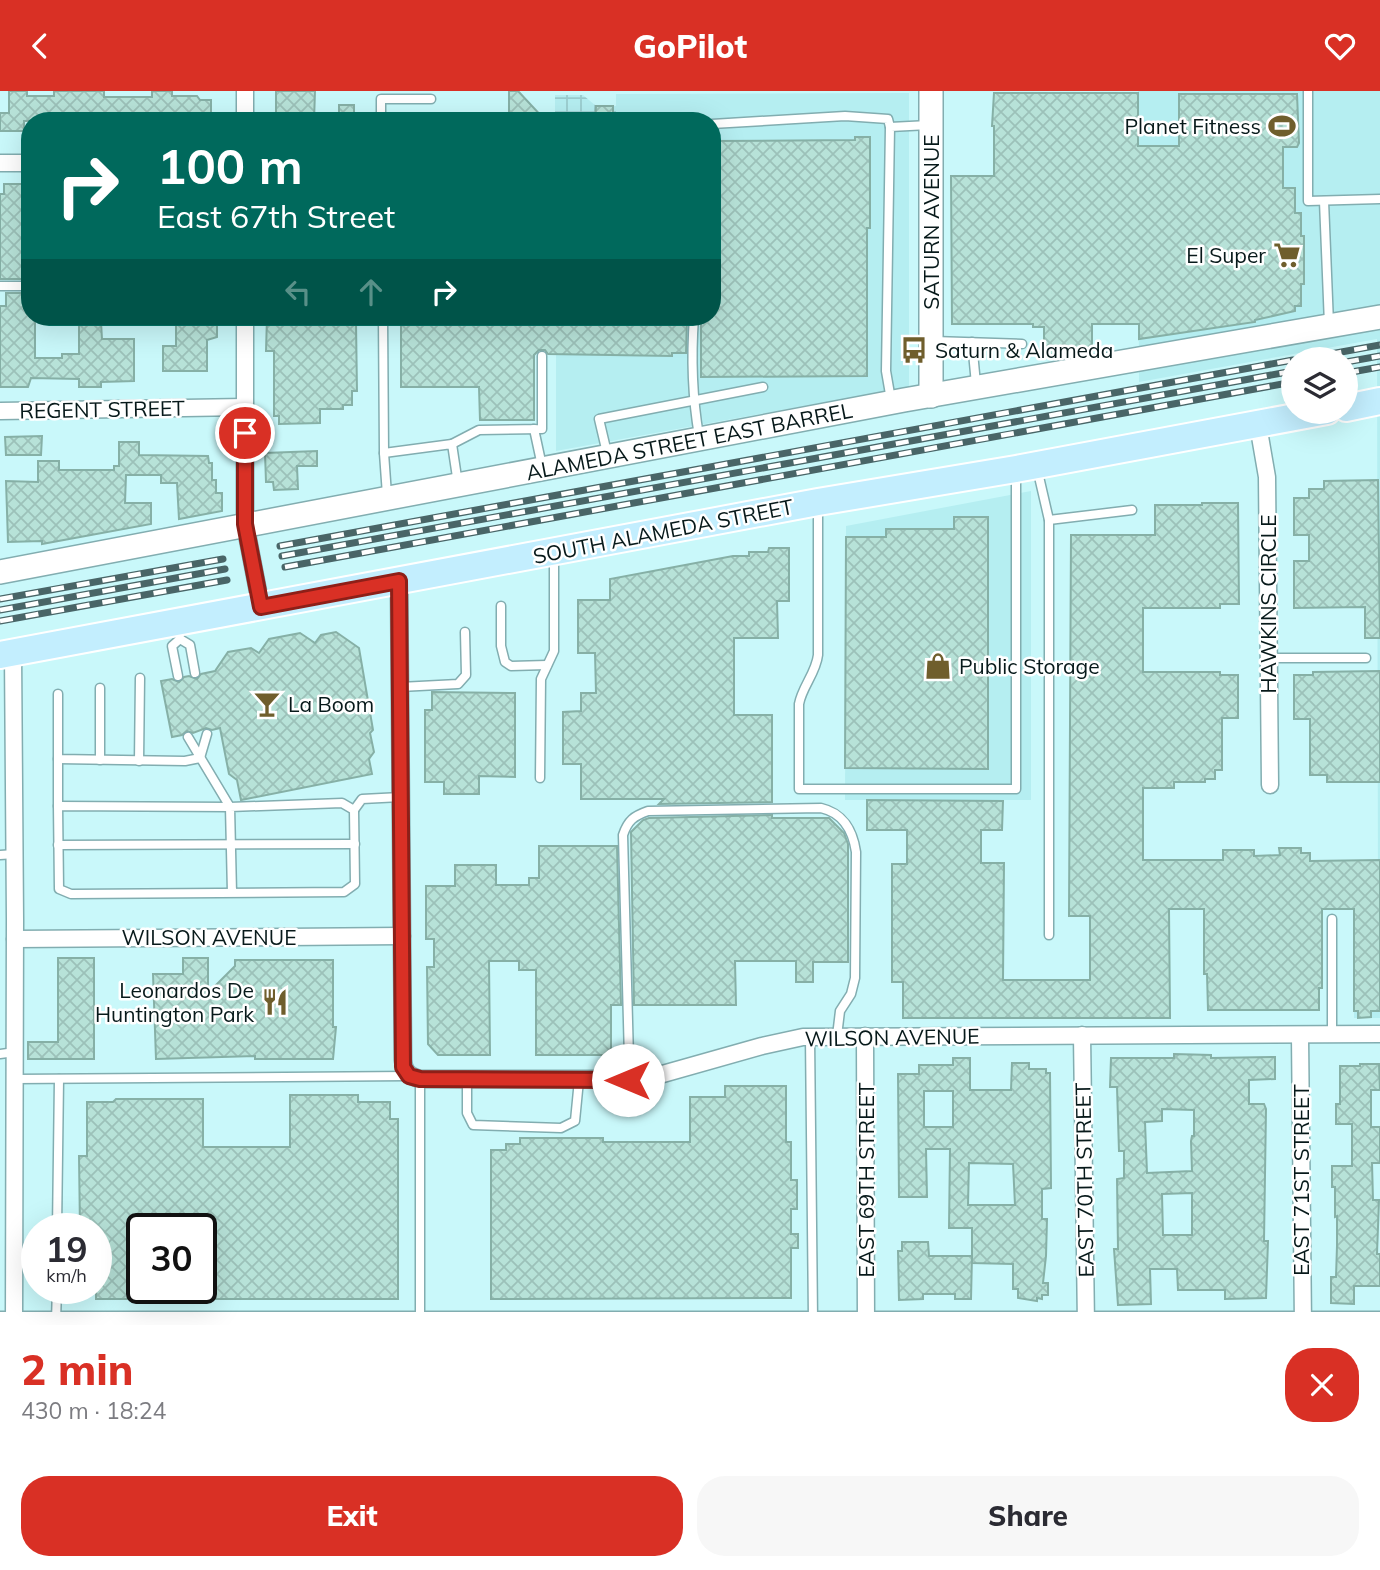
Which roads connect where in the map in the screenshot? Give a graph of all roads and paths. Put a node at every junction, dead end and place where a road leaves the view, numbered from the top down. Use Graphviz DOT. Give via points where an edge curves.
graph roads {
  1 [pos="245,91"];
  2 [pos="932,91"];
  3 [pos="1308,91"];
  4 [pos="431,99"];
  5 [pos="245,112"];
  6 [pos="381,112"];
  7 [pos="721,123"];
  8 [pos="932,125"];
  9 [pos="890,127"];
  10 [pos="0,163"];
  11 [pos="21,163"];
  12 [pos="1380,199"];
  13 [pos="1324,201"];
  14 [pos="0,286"];
  15 [pos="21,286"];
  16 [pos="1380,317"];
  17 [pos="1329,325"];
  18 [pos="245,326"];
  19 [pos="383,326"];
  20 [pos="693,326"];
  21 [pos="931,341"];
  22 [pos="972,342"];
  23 [pos="1022,344"];
  24 [pos="542,356"];
  25 [pos="763,387"];
  26 [pos="977,387"];
  27 [pos="931,395"];
  28 [pos="1380,401"];
  29 [pos="693,402"];
  30 [pos="892,403"];
  31 [pos="1358,406"];
  32 [pos="245,407"];
  33 [pos="0,411"];
  34 [pos="1281,420"];
  35 [pos="1258,425"];
  36 [pos="534,429"];
  37 [pos="699,439"];
  38 [pos="452,444"];
  39 [pos="384,453"];
  40 [pos="607,456"];
  41 [pos="542,468"];
  42 [pos="1026,468"];
  43 [pos="458,484"];
  44 [pos="387,498"];
  45 [pos="818,502"];
  46 [pos="1132,510"];
  47 [pos="1049,520"];
  48 [pos="245,524"];
  49 [pos="554,552"];
  50 [pos="0,572"];
  51 [pos="399,581"];
  52 [pos="501,606"];
  53 [pos="261,607"];
  54 [pos="465,632"];
  55 [pos="180,638"];
  56 [pos="6,654"];
  57 [pos="1268,658"];
  58 [pos="1366,658"];
  59 [pos="547,665"];
  60 [pos="195,673"];
  61 [pos="178,676"];
  62 [pos="141,678"];
  63 [pos="400,687"];
  64 [pos="100,688"];
  65 [pos="58,694"];
  66 [pos="206,734"];
  67 [pos="188,737"];
  68 [pos="200,758"];
  69 [pos="58,759"];
  70 [pos="100,760"];
  71 [pos="139,761"];
  72 [pos="540,778"];
  73 [pos="1270,785"];
  74 [pos="401,796"];
  75 [pos="58,806"];
  76 [pos="230,807"];
  77 [pos="354,810"];
  78 [pos="231,844"];
  79 [pos="355,844"];
  80 [pos="58,845"];
  81 [pos="7,854"];
  82 [pos="232,893"];
  83 [pos="1332,919"];
  84 [pos="1049,935"];
  85 [pos="402,936"];
  86 [pos="15,939"];
  87 [pos="1332,1034"];
  88 [pos="1380,1034"];
  89 [pos="1082,1035"];
  90 [pos="865,1036"];
  91 [pos="1300,1036"];
  92 [pos="810,1037"];
  93 [pos="837,1037"];
  94 [pos="7,1053"];
  95 [pos="415,1078"];
  96 [pos="15,1079"];
  97 [pos="59,1079"];
  98 [pos="467,1079"];
  99 [pos="579,1080"];
  100 [pos="628,1080"];
  101 [pos="57,1213"];
  102 [pos="57,1304"];
  103 [pos="813,1318"];
  104 [pos="57,1320"];
  105 [pos="1380,1320"];
  106 [pos="429,1321"];
  107 [pos="9,1322"];
  108 [pos="222,1322"];
  109 [pos="308,1322"];
  110 [pos="647,1322"];
  111 [pos="866,1322"];
  112 [pos="1086,1322"];
  113 [pos="1303,1323"];
  1 -- 5 [label="street"];
  2 -- 8 [label="street, SATURN AVENUE"];
  3 -- 13 [label="lane" via="1308,201"];
  4 -- 6 [label="lane" via="381,99"];
  7 -- 9 [label="lane" via="845,116 888,119"];
  8 -- 9 [label="lane"];
  8 -- 21 [label="street, SATURN AVENUE"];
  9 -- 30 [label="lane" via="886,371"];
  10 -- 11 [label="street"];
  12 -- 13 [label="lane"];
  13 -- 17 [label="lane"];
  14 -- 15 [label="lane"];
  16 -- 17 [label="street, ALAMEDA STREET EAST BARREL"];
  17 -- 26 [label="street, ALAMEDA STREET EAST BARREL"];
  18 -- 32 [label="street"];
  19 -- 39 [label="lane"];
  20 -- 29 [label="lane"];
  21 -- 22 [label="lane"];
  21 -- 27 [label="street, SATURN AVENUE"];
  22 -- 23 [label="lane"];
  22 -- 26 [label="lane"];
  24 -- 36 [label="lane" via="542,429"];
  25 -- 29 [label="lane"];
  26 -- 27 [label="street, ALAMEDA STREET EAST BARREL"];
  27 -- 30 [label="street, ALAMEDA STREET EAST BARREL"];
  28 -- 31 [label="main road"];
  29 -- 37 [label="lane"];
  29 -- 40 [label="lane" via="599,419"];
  30 -- 37 [label="street, ALAMEDA STREET EAST BARREL"];
  32 -- 33 [label="street, REGENT STREET"];
  32 -- 48 [label="street"];
  34 -- 35 [label="main road, SOUTH ALAMEDA STREET"];
  35 -- 42 [label="main road, SOUTH ALAMEDA STREET"];
  35 -- 57 [label="street, HAWKINS CIRCLE" via="1267,472"];
  36 -- 38 [label="lane" via="478,430"];
  36 -- 41 [label="lane"];
  37 -- 40 [label="street, ALAMEDA STREET EAST BARREL"];
  38 -- 39 [label="lane"];
  38 -- 43 [label="lane"];
  39 -- 44 [label="lane"];
  40 -- 41 [label="street, ALAMEDA STREET EAST BARREL"];
  41 -- 43 [label="street, ALAMEDA STREET EAST BARREL"];
  42 -- 45 [label="main road, SOUTH ALAMEDA STREET"];
  42 -- 45 [label="lane" via="1016,789 799,789 799,705 818,655"];
  42 -- 47 [label="lane"];
  43 -- 44 [label="street, ALAMEDA STREET EAST BARREL"];
  44 -- 48 [label="street, ALAMEDA STREET EAST BARREL"];
  45 -- 49 [label="main road, SOUTH ALAMEDA STREET"];
  46 -- 47 [label="lane"];
  47 -- 84 [label="lane"];
  48 -- 50 [label="street, ALAMEDA STREET EAST BARREL"];
  48 -- 53 [label="street"];
  49 -- 51 [label="main road, SOUTH ALAMEDA STREET"];
  49 -- 59 [label="lane" via="554,651"];
  51 -- 53 [label="main road, SOUTH ALAMEDA STREET"];
  51 -- 63 [label="street"];
  52 -- 59 [label="lane" via="505,662 511,666"];
  53 -- 55 [label="main road, SOUTH ALAMEDA STREET"];
  54 -- 63 [label="lane" via="466,675 458,684"];
  55 -- 56 [label="main road, SOUTH ALAMEDA STREET"];
  55 -- 60 [label="lane"];
  55 -- 61 [label="lane"];
  56 -- 81 [label="street"];
  57 -- 58 [label="lane"];
  57 -- 73 [label="street, HAWKINS CIRCLE"];
  59 -- 72 [label="lane" via="541,679"];
  62 -- 71 [label="lane"];
  63 -- 74 [label="street"];
  64 -- 70 [label="lane"];
  65 -- 69 [label="lane"];
  66 -- 68 [label="lane"];
  67 -- 68 [label="lane"];
  68 -- 71 [label="lane"];
  68 -- 76 [label="lane"];
  69 -- 70 [label="lane"];
  69 -- 75 [label="lane"];
  70 -- 71 [label="lane"];
  74 -- 77 [label="lane" via="362,799"];
  74 -- 85 [label="street"];
  75 -- 76 [label="lane"];
  75 -- 80 [label="lane"];
  76 -- 77 [label="lane" via="342,803"];
  76 -- 78 [label="lane"];
  77 -- 79 [label="lane"];
  78 -- 79 [label="lane"];
  78 -- 80 [label="lane"];
  78 -- 82 [label="lane"];
  79 -- 82 [label="lane" via="355,884 344,892"];
  80 -- 82 [label="lane" via="59,888 71,894"];
  81 -- 86 [label="street"];
  83 -- 87 [label="lane"];
  85 -- 86 [label="street, WILSON AVENUE"];
  85 -- 95 [label="street" via="403,1067"];
  86 -- 94 [label="street"];
  87 -- 88 [label="street, WILSON AVENUE"];
  87 -- 91 [label="street, WILSON AVENUE"];
  89 -- 90 [label="street, WILSON AVENUE"];
  89 -- 91 [label="street, WILSON AVENUE"];
  89 -- 112 [label="street, EAST 70TH STREET"];
  90 -- 93 [label="street, WILSON AVENUE"];
  90 -- 111 [label="street, EAST 69TH STREET"];
  91 -- 113 [label="street, EAST 71ST STREET"];
  92 -- 93 [label="street, WILSON AVENUE"];
  92 -- 100 [label="street, WILSON AVENUE"];
  92 -- 103 [label="lane"];
  93 -- 100 [label="lane" via="840,1011 855,978 856,852 853,834 841,818 821,807 648,811 634,815 623,835"];
  94 -- 96 [label="street"];
  95 -- 97 [label="lane"];
  95 -- 98 [label="street, WILSON AVENUE"];
  95 -- 106 [label="lane"];
  96 -- 97 [label="lane"];
  96 -- 107 [label="street"];
  97 -- 101 [label="lane"];
  98 -- 99 [label="street, WILSON AVENUE"];
  98 -- 99 [label="lane" via="467,1113 474,1125 561,1128 575,1121"];
  99 -- 100 [label="street, WILSON AVENUE"];
  102 -- 104 [label="lane"];
  103 -- 110 [label="street"];
  103 -- 111 [label="street"];
  104 -- 107 [label="street"];
  104 -- 108 [label="street"];
  105 -- 113 [label="street"];
  106 -- 109 [label="street"];
  106 -- 110 [label="street"];
  108 -- 109 [label="street"];
  111 -- 112 [label="street"];
  112 -- 113 [label="street"];
}
